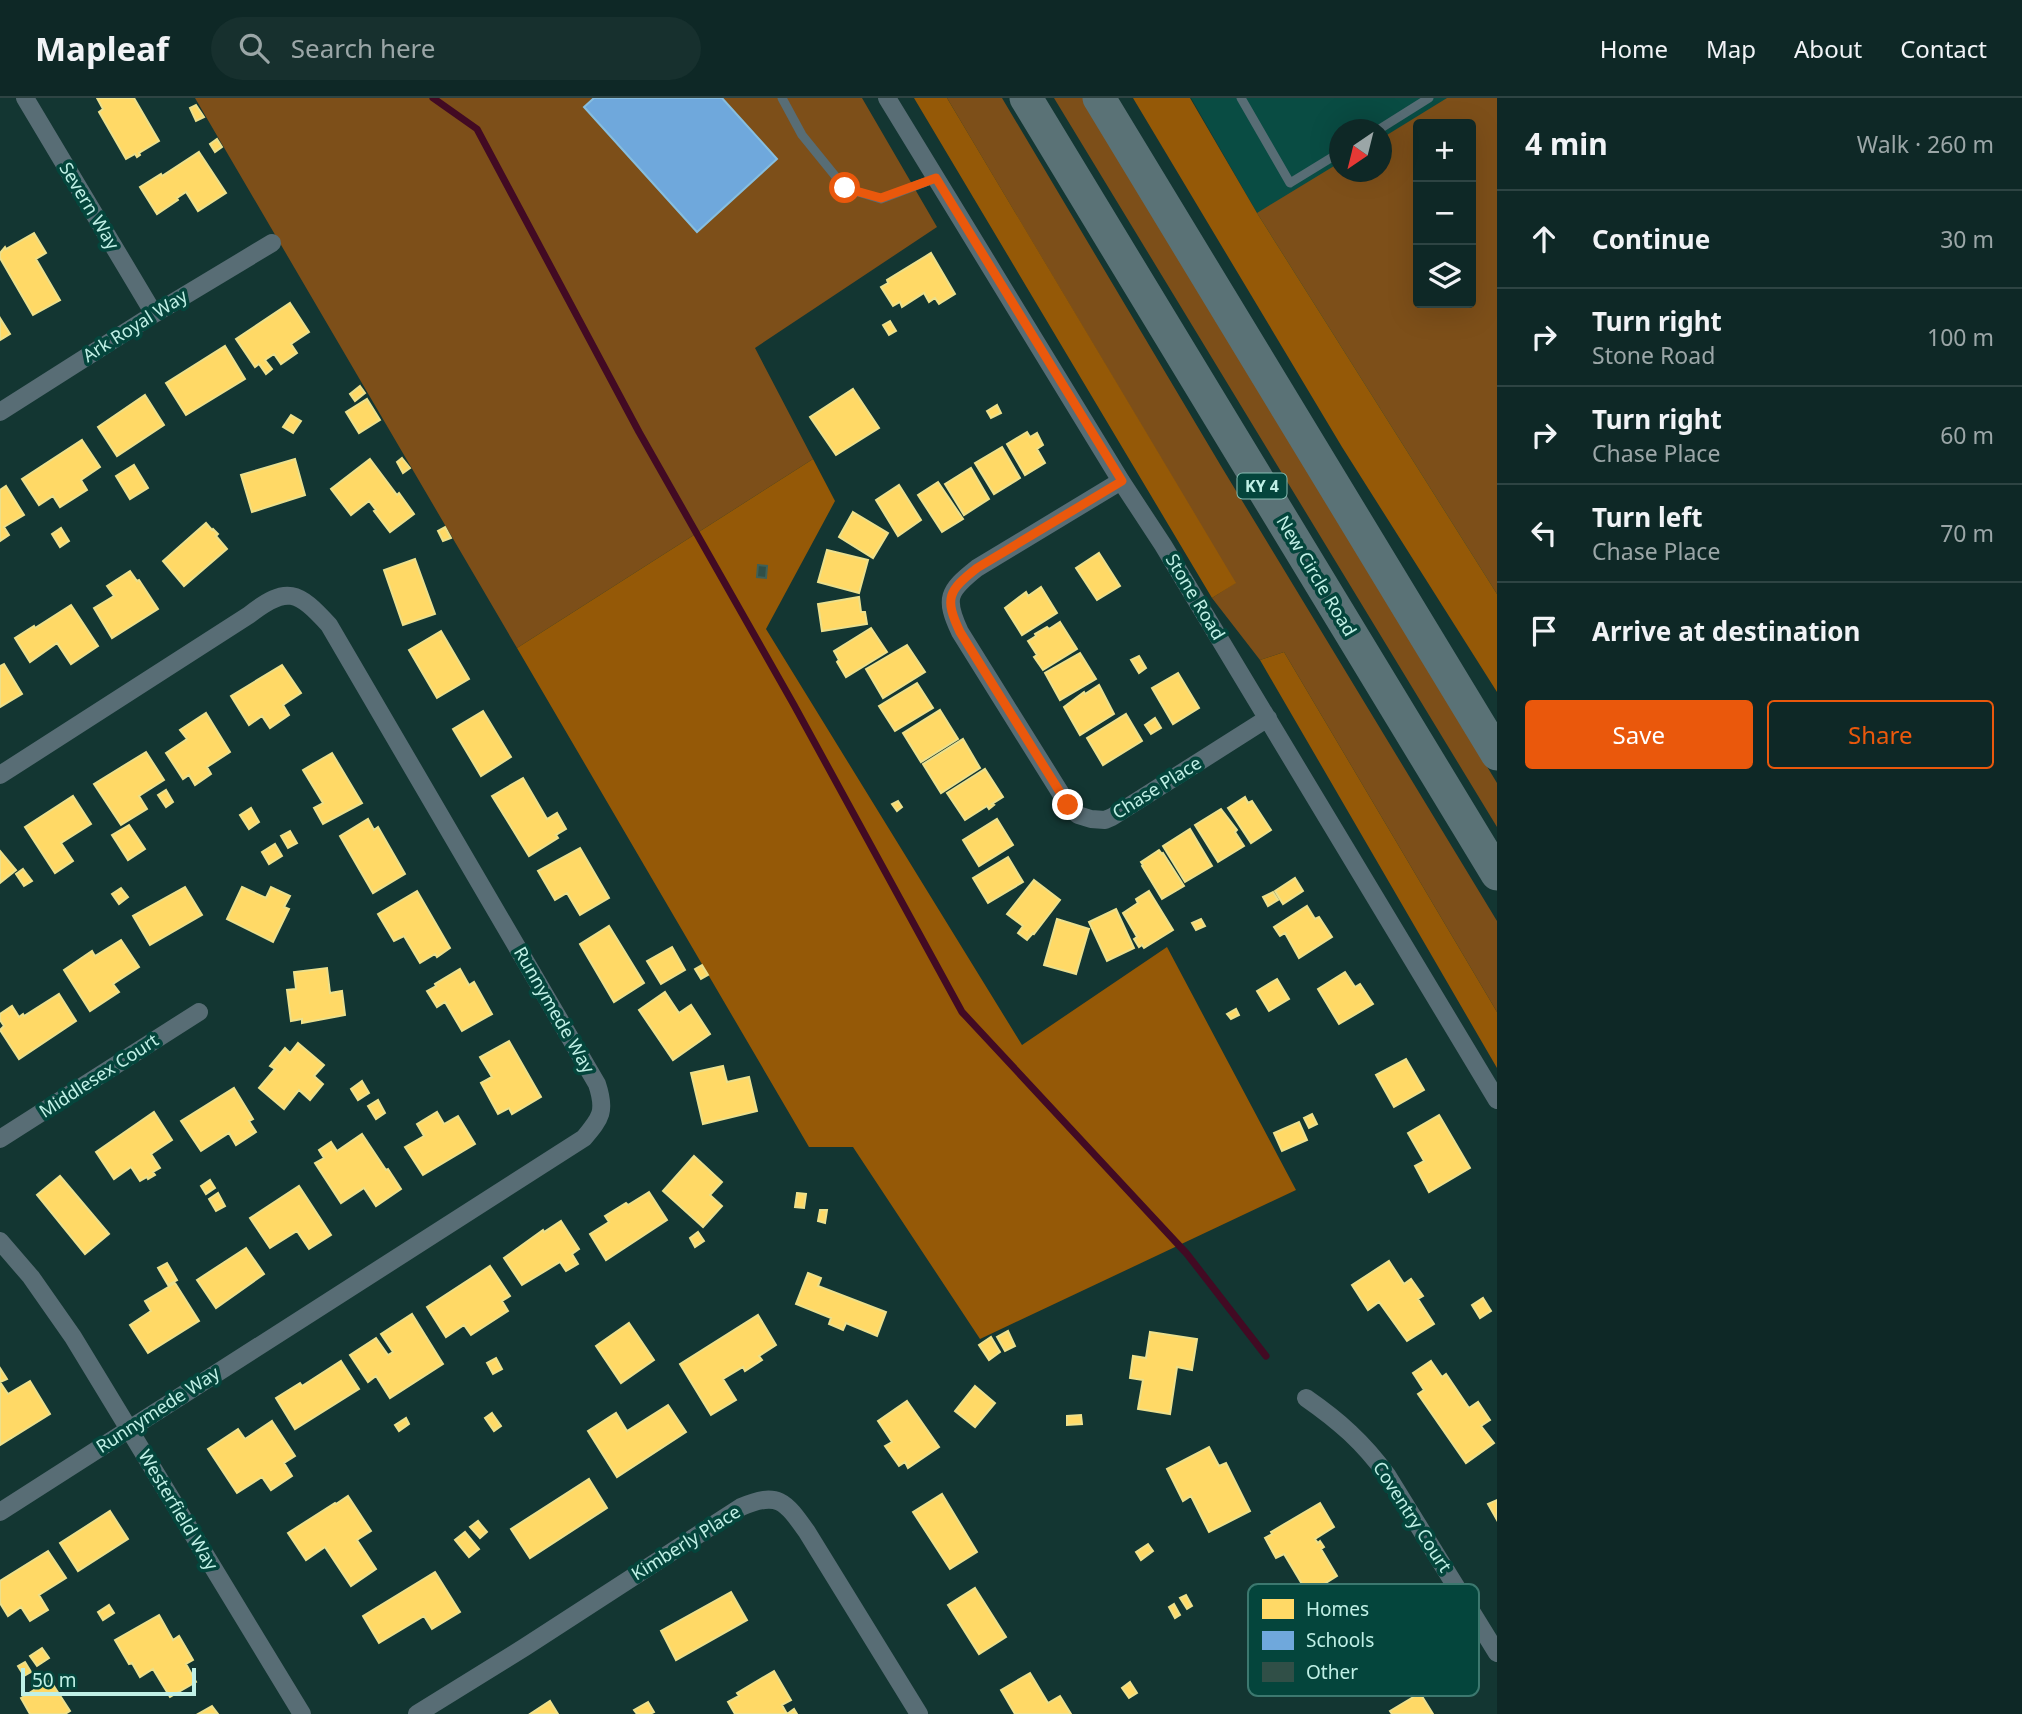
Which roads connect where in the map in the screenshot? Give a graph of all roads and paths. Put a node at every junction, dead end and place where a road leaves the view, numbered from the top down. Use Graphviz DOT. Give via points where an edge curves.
graph roads {
  1 [pos="25,98"];
  2 [pos="782,98"];
  3 [pos="887,98"];
  4 [pos="1027,98"];
  5 [pos="1099,98"];
  6 [pos="1241,98"];
  7 [pos="1429,98"];
  8 [pos="1392,121"];
  9 [pos="1329,159"];
  10 [pos="936,178"];
  11 [pos="272,243"];
  12 [pos="154,314"];
  13 [pos="0,412"];
  14 [pos="1122,481"];
  15 [pos="1268,718"];
  16 [pos="1497,754"];
  17 [pos="0,775"];
  18 [pos="1497,874"];
  19 [pos="199,1012"];
  20 [pos="1497,1100"];
  21 [pos="0,1139"];
  22 [pos="0,1241"];
  23 [pos="1306,1398"];
  24 [pos="129,1429"];
  25 [pos="0,1512"];
  26 [pos="1454,1584"];
  27 [pos="1479,1624"];
  28 [pos="1497,1653"];
  29 [pos="302,1714"];
  30 [pos="416,1714"];
  31 [pos="919,1714"];
  1 -- 12 [label="street, Severn Way"];
  2 -- 10 [label="lane" via="803,135 845,188 881,198"];
  3 -- 10 [label="street, Stone Road"];
  4 -- 18 [label="highway, New Circle Road / KY 4"];
  5 -- 16 [label="highway"];
  6 -- 9 [label="lane" via="1290,183"];
  7 -- 8 [label="lane"];
  10 -- 14 [label="street, Stone Road"];
  11 -- 12 [label="street, Ark Royal Way"];
  12 -- 13 [label="street, Ark Royal Way"];
  14 -- 15 [label="street, Stone Road"];
  14 -- 15 [label="street, Chase Place" via="957,584 950,601 960,632 1068,805 1091,819 1112,817"];
  15 -- 20 [label="street, Stone Road"];
  17 -- 24 [label="street, Runnymede Way" via="265,602 286,595 298,598 329,625 601,1096 599,1121 584,1138"];
  19 -- 21 [label="street, Middlesex Court"];
  22 -- 24 [label="street, Westerfield Way" via="73,1337"];
  23 -- 26 [label="street, Coventry Court" via="1340,1422 1373,1455"];
  24 -- 25 [label="street, Runnymede Way"];
  24 -- 29 [label="street, Westerfield Way"];
  27 -- 28 [label="street, Coventry Court"];
  30 -- 31 [label="street, Kimberly Place" via="741,1507 768,1498 785,1506 807,1532"];
}
